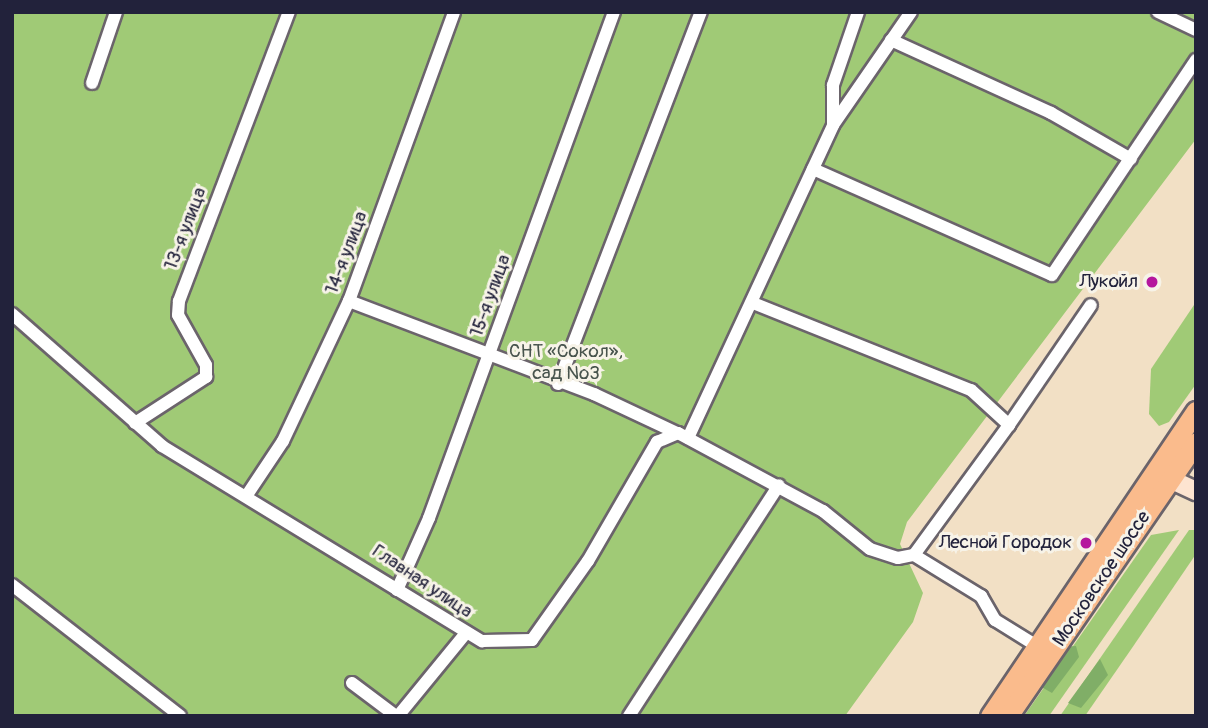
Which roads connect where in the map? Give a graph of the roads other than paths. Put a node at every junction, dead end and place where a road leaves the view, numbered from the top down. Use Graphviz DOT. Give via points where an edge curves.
graph roads {
  1 [pos="116,12"];
  2 [pos="289,12"];
  3 [pos="454,12"];
  4 [pos="614,12"];
  5 [pos="701,12"];
  6 [pos="858,12"];
  7 [pos="911,12"];
  8 [pos="1158,12"];
  9 [pos="1196,30"];
  10 [pos="891,40"];
  11 [pos="1196,61"];
  12 [pos="92,83"];
  13 [pos="833,125"];
  14 [pos="1131,159"];
  15 [pos="813,169"];
  16 [pos="349,301"];
  17 [pos="754,303"];
  18 [pos="1091,305"];
  19 [pos="12,314"];
  20 [pos="489,357"];
  21 [pos="558,384"];
  22 [pos="1196,411"];
  23 [pos="135,423"];
  24 [pos="1009,425"];
  25 [pos="683,436"];
  26 [pos="1196,442"];
  27 [pos="1160,478"];
  28 [pos="779,485"];
  29 [pos="1196,491"];
  30 [pos="247,495"];
  31 [pos="914,555"];
  32 [pos="12,585"];
  33 [pos="397,590"];
  34 [pos="465,634"];
  35 [pos="1037,646"];
  36 [pos="352,683"];
  37 [pos="180,716"];
  38 [pos="397,716"];
  39 [pos="629,716"];
  40 [pos="990,716"];
  41 [pos="1009,716"];
  1 -- 12 [label="street"];
  2 -- 23 [label="street, 13-я улица" via="179,301 178,315 206,365 206,377"];
  3 -- 16 [label="street, 14-я улица"];
  4 -- 20 [label="street, 15-я улица"];
  5 -- 21 [label="street"];
  6 -- 13 [label="street" via="833,85"];
  7 -- 10 [label="street"];
  8 -- 9 [label="street"];
  10 -- 13 [label="street"];
  10 -- 14 [label="street" via="1051,113"];
  11 -- 14 [label="street"];
  13 -- 15 [label="street"];
  14 -- 15 [label="street" via="1052,275"];
  15 -- 17 [label="street"];
  16 -- 20 [label="street"];
  16 -- 30 [label="street, 14-я улица" via="283,441"];
  17 -- 24 [label="street" via="984,399"];
  17 -- 25 [label="street"];
  18 -- 24 [label="street"];
  19 -- 23 [label="street, Главная улица"];
  20 -- 21 [label="street"];
  20 -- 33 [label="street, 15-я улица"];
  21 -- 25 [label="street"];
  22 -- 27 [label="main road, Московское шоссе"];
  23 -- 30 [label="street, Главная улица" via="191,466"];
  24 -- 31 [label="street"];
  25 -- 28 [label="street"];
  25 -- 34 [label="street, Главная улица" via="657,442 582,570 532,640 507,645"];
  26 -- 27 [label="main road, Московское шоссе"];
  27 -- 29 [label="street"];
  27 -- 35 [label="main road, Московское шоссе"];
  27 -- 41 [label="main road, Московское шоссе"];
  28 -- 31 [label="street" via="870,549 898,558"];
  28 -- 39 [label="street"];
  30 -- 33 [label="street, Главная улица"];
  31 -- 35 [label="street" via="981,596 995,620"];
  32 -- 37 [label="street"];
  33 -- 34 [label="street, Главная улица"];
  34 -- 38 [label="street"];
  35 -- 40 [label="main road, Московское шоссе"];
  36 -- 38 [label="street"];
}
